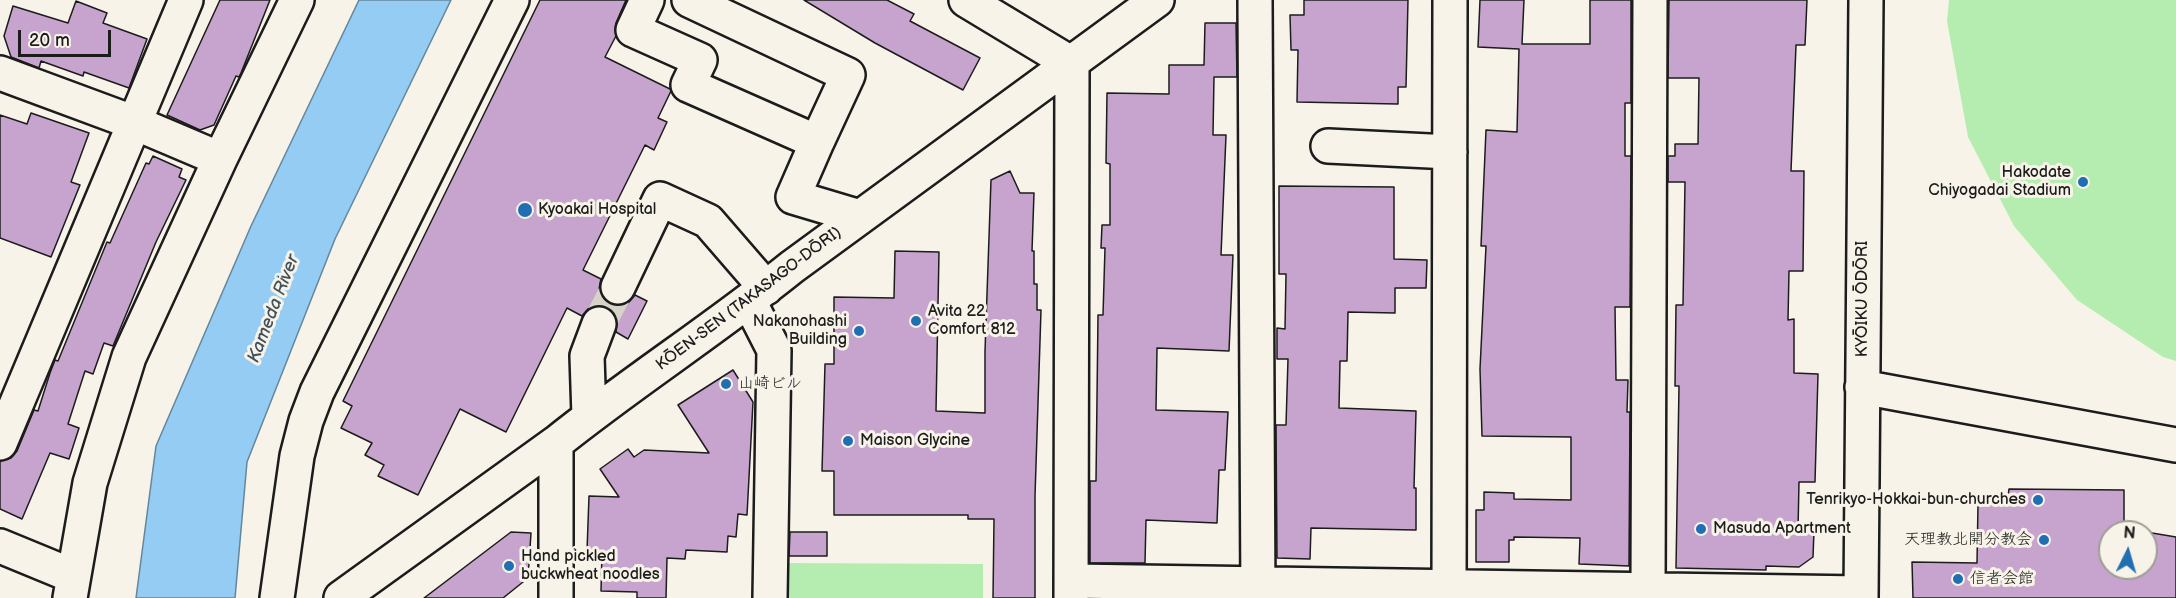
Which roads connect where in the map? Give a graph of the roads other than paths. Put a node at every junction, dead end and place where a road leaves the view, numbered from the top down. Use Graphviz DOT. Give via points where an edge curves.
graph roads {
  1 [pos="186,0"];
  2 [pos="297,0"];
  3 [pos="512,0"];
  4 [pos="647,0"];
  5 [pos="689,0"];
  6 [pos="966,0"];
  7 [pos="1157,0"];
  8 [pos="1255,0"];
  9 [pos="1449,0"];
  10 [pos="1650,0"];
  11 [pos="1866,0"];
  12 [pos="1072,64"];
  13 [pos="0,73"];
  14 [pos="135,123"];
  15 [pos="817,142"];
  16 [pos="1328,146"];
  17 [pos="1450,152"];
  18 [pos="220,159"];
  19 [pos="860,218"];
  20 [pos="618,287"];
  21 [pos="757,295"];
  22 [pos="599,324"];
  23 [pos="1862,387"];
  24 [pos="589,417"];
  25 [pos="0,443"];
  26 [pos="556,443"];
  27 [pos="2176,445"];
  28 [pos="0,546"];
  29 [pos="72,587"];
  30 [pos="1072,590"];
  31 [pos="1648,590"];
  32 [pos="1258,591"];
  33 [pos="1449,593"];
  34 [pos="1861,596"];
  35 [pos="277,598"];
  36 [pos="341,598"];
  37 [pos="556,598"];
  38 [pos="770,598"];
  1 -- 14 [label="street"];
  2 -- 18 [label="street"];
  3 -- 35 [label="street" via="317,392 297,456"];
  4 -- 15 [label="street" via="633,30 700,60 688,85"];
  5 -- 15 [label="street" via="848,75"];
  6 -- 12 [label="street"];
  7 -- 12 [label="street, KŌEN-SEN (TAKASAGO-DŌRI)"];
  8 -- 32 [label="street"];
  9 -- 17 [label="street"];
  10 -- 31 [label="street"];
  11 -- 23 [label="street, KYŌIKU ŌDŌRI"];
  12 -- 19 [label="street, KŌEN-SEN (TAKASAGO-DŌRI)"];
  12 -- 30 [label="street"];
  13 -- 14 [label="street"];
  14 -- 18 [label="street"];
  14 -- 25 [label="street"];
  15 -- 19 [label="street" via="793,197"];
  16 -- 17 [label="street"];
  17 -- 33 [label="street"];
  18 -- 29 [label="street" via="129,357 90,483"];
  19 -- 21 [label="street, KŌEN-SEN (TAKASAGO-DŌRI)"];
  20 -- 21 [label="street" via="660,199 708,221"];
  21 -- 24 [label="street, KŌEN-SEN (TAKASAGO-DŌRI)"];
  21 -- 38 [label="street" via="774,350"];
  22 -- 24 [label="street" via="587,356"];
  23 -- 27 [label="street"];
  23 -- 34 [label="street, KYŌIKU ŌDŌRI"];
  24 -- 26 [label="street, KŌEN-SEN (TAKASAGO-DŌRI)"];
  26 -- 36 [label="street, KŌEN-SEN (TAKASAGO-DŌRI)"];
  26 -- 37 [label="street"];
  28 -- 29 [label="street"];
  30 -- 32 [label="street"];
  31 -- 33 [label="street"];
  31 -- 34 [label="street"];
  32 -- 33 [label="street"];
}
